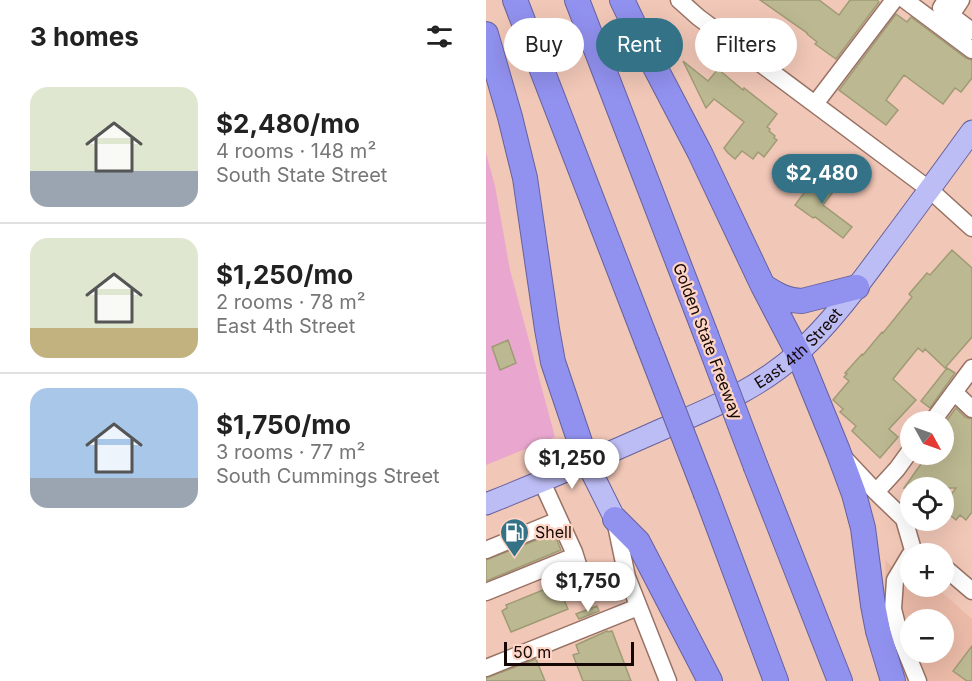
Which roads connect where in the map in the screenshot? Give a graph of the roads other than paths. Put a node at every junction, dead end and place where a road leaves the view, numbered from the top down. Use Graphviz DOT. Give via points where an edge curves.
graph roads {
  1 [pos="515,0"];
  2 [pos="577,0"];
  3 [pos="622,0"];
  4 [pos="679,0"];
  5 [pos="894,0"];
  6 [pos="905,0"];
  7 [pos="961,0"];
  8 [pos="948,7"];
  9 [pos="970,26"];
  10 [pos="486,34"];
  11 [pos="972,50"];
  12 [pos="815,104"];
  13 [pos="972,131"];
  14 [pos="930,189"];
  15 [pos="972,228"];
  16 [pos="763,286"];
  17 [pos="857,287"];
  18 [pos="798,353"];
  19 [pos="972,368"];
  20 [pos="954,392"];
  21 [pos="972,409"];
  22 [pos="940,411"];
  23 [pos="838,451"];
  24 [pos="587,463"];
  25 [pos="900,465"];
  26 [pos="542,482"];
  27 [pos="876,492"];
  28 [pos="486,504"];
  29 [pos="615,519"];
  30 [pos="559,520"];
  31 [pos="911,543"];
  32 [pos="486,550"];
  33 [pos="575,556"];
  34 [pos="900,573"];
  35 [pos="954,576"];
  36 [pos="627,577"];
  37 [pos="972,591"];
  38 [pos="486,592"];
  39 [pos="638,607"];
  40 [pos="486,668"];
  41 [pos="668,681"];
  42 [pos="710,681"];
  43 [pos="776,681"];
  44 [pos="840,681"];
  45 [pos="893,681"];
  46 [pos="918,681"];
  1 -- 43 [label="highway, bridge"];
  2 -- 44 [label="highway, Golden State Freeway, bridge"];
  3 -- 16 [label="highway"];
  4 -- 12 [label="street"];
  5 -- 12 [label="street"];
  6 -- 11 [label="street"];
  7 -- 8 [label="street"];
  8 -- 9 [label="street"];
  10 -- 24 [label="highway" via="525,178 553,362"];
  12 -- 14 [label="street"];
  13 -- 14 [label="main road, East 4th Street"];
  14 -- 15 [label="street"];
  14 -- 17 [label="main road, East 4th Street"];
  16 -- 17 [label="highway" via="792,301"];
  16 -- 18 [label="highway"];
  17 -- 18 [label="main road, East 4th Street"];
  18 -- 23 [label="highway"];
  18 -- 24 [label="main road, East 4th Street" via="749,389"];
  19 -- 20 [label="street"];
  20 -- 21 [label="street"];
  20 -- 22 [label="street"];
  23 -- 27 [label="street"];
  23 -- 45 [label="highway" via="863,528 873,605"];
  24 -- 26 [label="main road, East 4th Street"];
  24 -- 29 [label="main road"];
  25 -- 27 [label="street"];
  26 -- 28 [label="main road, East 4th Street"];
  26 -- 30 [label="street"];
  27 -- 31 [label="street" via="903,519"];
  29 -- 36 [label="street"];
  29 -- 42 [label="highway" via="638,542"];
  30 -- 32 [label="street"];
  30 -- 33 [label="street"];
  33 -- 36 [label="street" via="586,590"];
  33 -- 38 [label="street"];
  34 -- 46 [label="street" via="895,580 893,609"];
  35 -- 37 [label="street"];
  36 -- 39 [label="street"];
  39 -- 40 [label="street"];
  39 -- 41 [label="street"];
}
